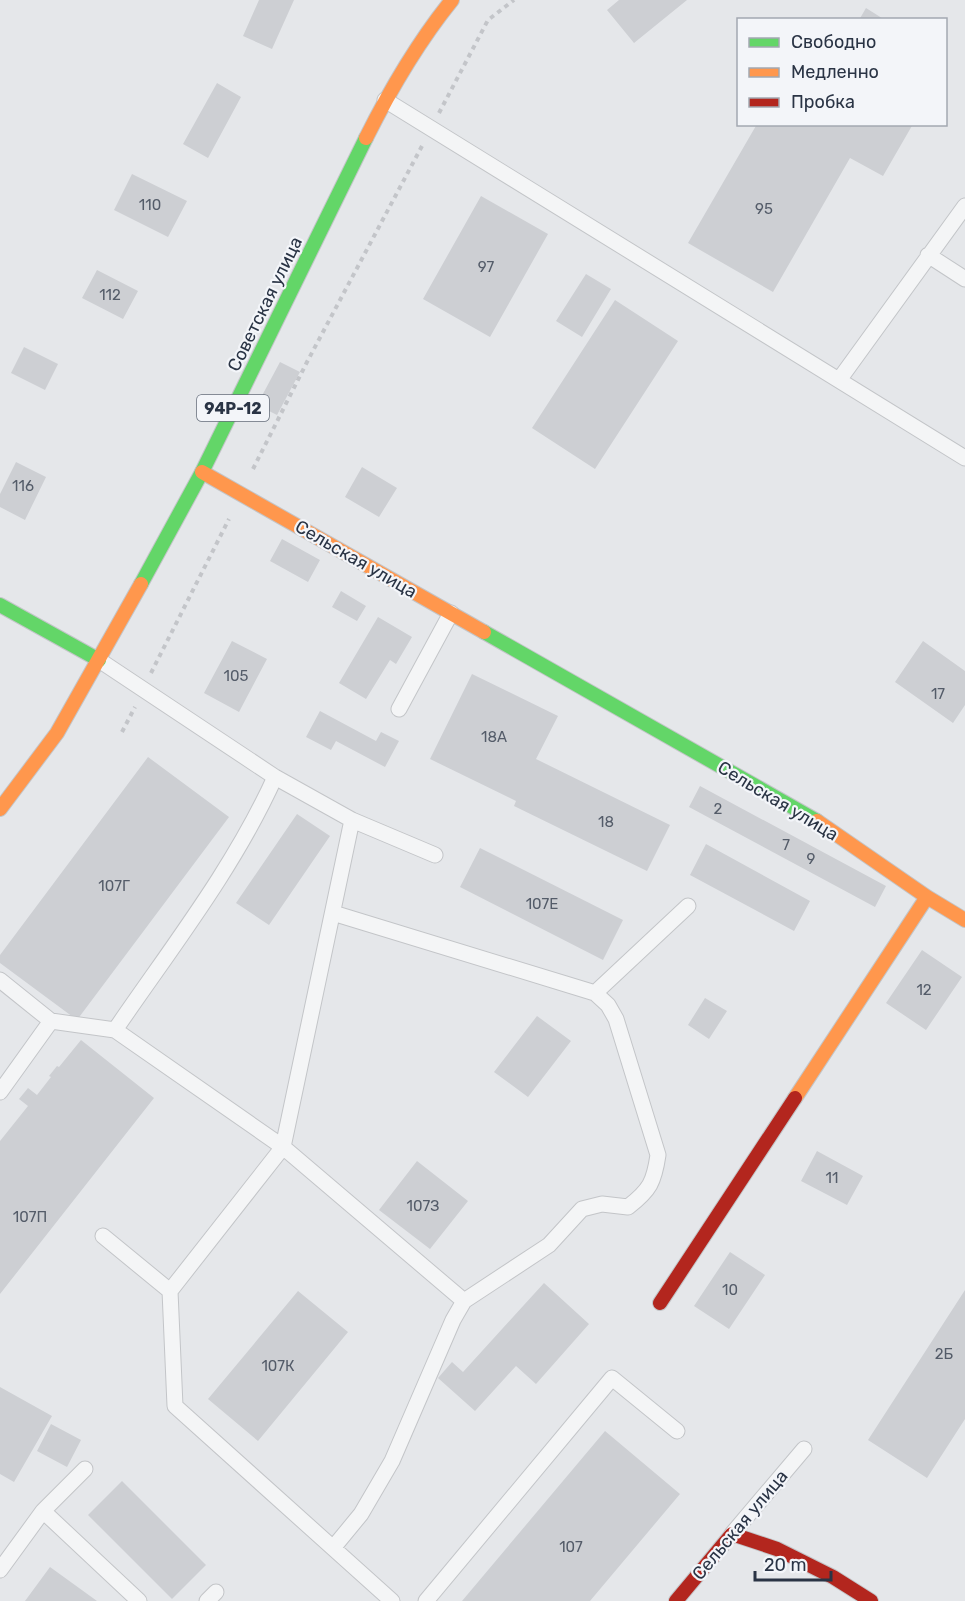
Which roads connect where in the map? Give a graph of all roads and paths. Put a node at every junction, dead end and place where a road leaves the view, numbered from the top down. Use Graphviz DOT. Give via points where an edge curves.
graph roads {
  1 [pos="452,0"];
  2 [pos="514,0"];
  3 [pos="385,100"];
  4 [pos="431,129"];
  5 [pos="965,206"];
  6 [pos="928,255"];
  7 [pos="965,279"];
  8 [pos="838,380"];
  9 [pos="965,458"];
  10 [pos="202,472"];
  11 [pos="241,494"];
  12 [pos="0,605"];
  13 [pos="451,613"];
  14 [pos="99,660"];
  15 [pos="143,689"];
  16 [pos="399,709"];
  17 [pos="122,732"];
  18 [pos="275,777"];
  19 [pos="0,809"];
  20 [pos="352,820"];
  21 [pos="435,855"];
  22 [pos="927,897"];
  23 [pos="688,906"];
  24 [pos="333,913"];
  25 [pos="965,920"];
  26 [pos="0,980"];
  27 [pos="595,993"];
  28 [pos="51,1021"];
  29 [pos="115,1030"];
  30 [pos="0,1092"];
  31 [pos="283,1147"];
  32 [pos="103,1236"];
  33 [pos="170,1291"];
  34 [pos="464,1301"];
  35 [pos="660,1303"];
  36 [pos="677,1431"];
  37 [pos="804,1449"];
  38 [pos="85,1469"];
  39 [pos="44,1511"];
  40 [pos="732,1534"];
  41 [pos="0,1543"];
  42 [pos="333,1548"];
  43 [pos="14,1551"];
  44 [pos="0,1570"];
  45 [pos="139,1601"];
  46 [pos="392,1601"];
  47 [pos="426,1601"];
  48 [pos="676,1601"];
  49 [pos="871,1601"];
  1 -- 3 [label="street, Советская улица / 94Р-12"];
  2 -- 4 [label="path" via="488,20"];
  3 -- 4 [label="lane"];
  3 -- 10 [label="street, Советская улица / 94Р-12"];
  4 -- 8 [label="lane"];
  4 -- 11 [label="path"];
  5 -- 6 [label="lane"];
  6 -- 7 [label="lane"];
  6 -- 8 [label="lane"];
  8 -- 9 [label="lane"];
  10 -- 11 [label="street, Сельская улица"];
  10 -- 14 [label="street, Советская улица / 94Р-12"];
  11 -- 13 [label="street, Сельская улица"];
  11 -- 15 [label="path"];
  12 -- 14 [label="street"];
  13 -- 16 [label="lane"];
  13 -- 22 [label="street, Сельская улица" via="817,821"];
  14 -- 15 [label="lane"];
  14 -- 19 [label="street, Советская улица / 94Р-12" via="57,733"];
  15 -- 17 [label="path"];
  15 -- 18 [label="lane"];
  18 -- 20 [label="lane"];
  18 -- 29 [label="lane" via="239,849"];
  20 -- 21 [label="lane"];
  20 -- 24 [label="lane"];
  22 -- 25 [label="street, Сельская улица"];
  22 -- 35 [label="street"];
  23 -- 27 [label="lane"];
  24 -- 27 [label="lane"];
  24 -- 31 [label="lane"];
  26 -- 28 [label="lane"];
  27 -- 34 [label="lane" via="616,1019 658,1155 655,1172 645,1194 628,1207 602,1204 582,1209 549,1245"];
  28 -- 29 [label="lane"];
  28 -- 30 [label="lane"];
  29 -- 31 [label="lane"];
  31 -- 33 [label="lane"];
  31 -- 34 [label="lane"];
  32 -- 33 [label="lane"];
  33 -- 42 [label="lane" via="175,1406"];
  34 -- 42 [label="lane" via="392,1461 361,1514"];
  36 -- 47 [label="lane" via="612,1378"];
  37 -- 40 [label="lane, Сельская улица"];
  38 -- 39 [label="lane"];
  39 -- 43 [label="lane"];
  39 -- 45 [label="lane"];
  40 -- 48 [label="street, Сельская улица"];
  40 -- 49 [label="street" via="777,1549"];
  41 -- 43 [label="lane"];
  42 -- 46 [label="lane"];
  43 -- 44 [label="lane"];
}
